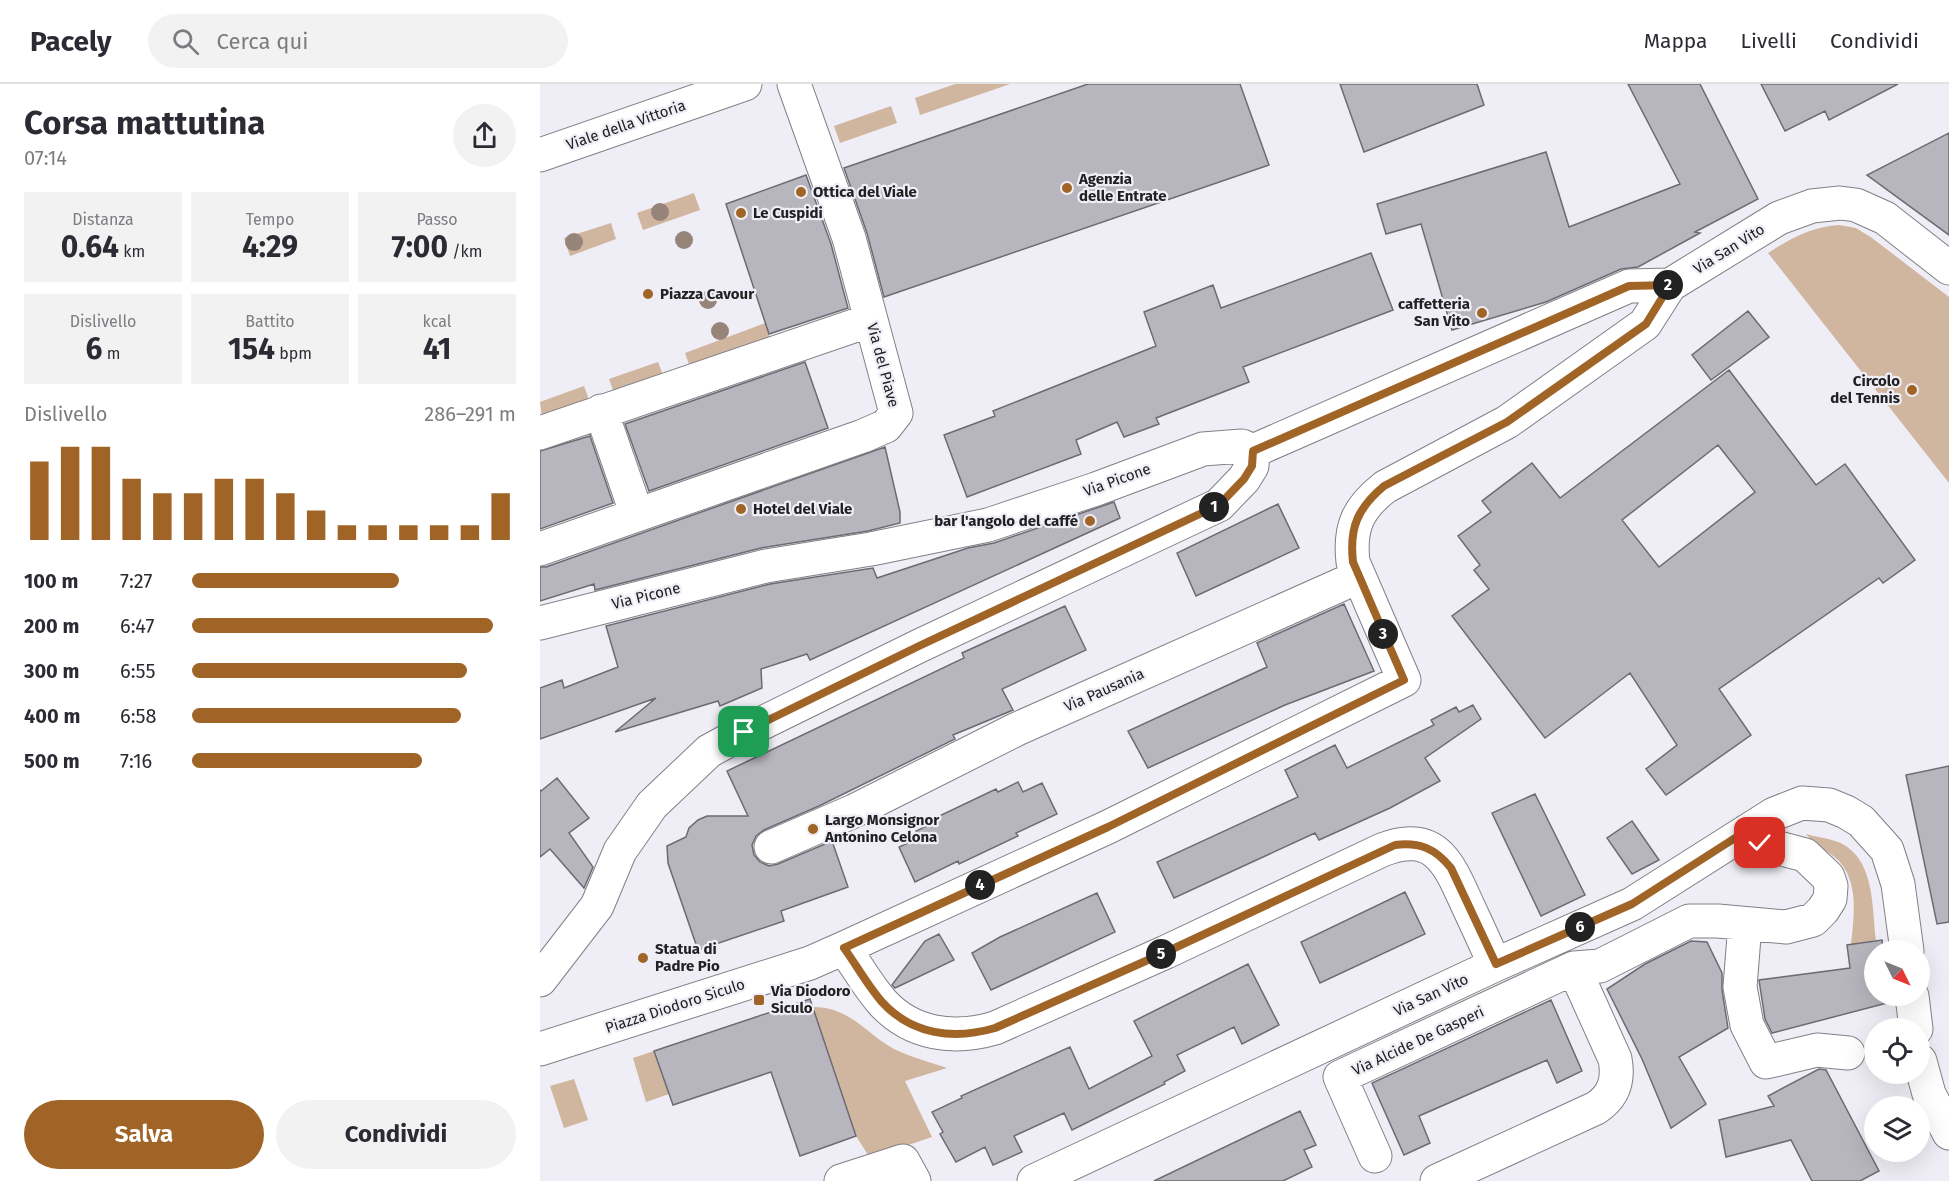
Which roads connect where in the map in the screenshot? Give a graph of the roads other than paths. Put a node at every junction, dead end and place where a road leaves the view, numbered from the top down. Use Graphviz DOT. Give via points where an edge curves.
graph roads {
  1 [pos="745,84"];
  2 [pos="794,84"];
  3 [pos="540,155"];
  4 [pos="1949,268"];
  5 [pos="1670,285"];
  6 [pos="871,320"];
  7 [pos="602,411"];
  8 [pos="540,433"];
  9 [pos="1253,451"];
  10 [pos="637,515"];
  11 [pos="540,549"];
  12 [pos="1358,577"];
  13 [pos="540,623"];
  14 [pos="1746,831"];
  15 [pos="771,847"];
  16 [pos="1745,924"];
  17 [pos="1906,940"];
  18 [pos="844,948"];
  19 [pos="810,963"];
  20 [pos="1496,964"];
  21 [pos="1574,968"];
  22 [pos="540,980"];
  23 [pos="540,1049"];
  24 [pos="1848,1053"];
  25 [pos="1926,1084"];
  26 [pos="1949,1133"];
  27 [pos="1375,1156"];
  28 [pos="841,1181"];
  29 [pos="914,1181"];
  30 [pos="1034,1181"];
  31 [pos="1437,1181"];
  1 -- 3 [label="street, Viale della Vittoria"];
  2 -- 6 [label="street, Via del Piave" via="849,238"];
  4 -- 5 [label="street, Via San Vito" via="1885,218 1856,205 1840,203 1779,218"];
  5 -- 9 [label="street" via="1629,286"];
  5 -- 12 [label="street, Via San Vito" via="1646,324 1507,422 1384,486 1371,498 1353,528 1351,545"];
  6 -- 7 [label="street"];
  6 -- 10 [label="street, Via del Piave" via="897,413 886,426"];
  7 -- 8 [label="street"];
  7 -- 10 [label="street"];
  9 -- 13 [label="street, Via Picone" via="1242,446 1203,449 988,525 766,566"];
  9 -- 22 [label="street" via="1252,466 1244,479 1219,505 919,646 709,752 652,805 620,852 597,906"];
  10 -- 11 [label="street, Via del Piave"];
  12 -- 15 [label="street, Via Pausania" via="1017,729 854,811"];
  12 -- 18 [label="street, Via San Vito" via="1404,680 1108,827"];
  14 -- 16 [label="street, Via Alcide De Gasperi" via="1760,843 1805,855 1828,877 1831,886 1830,899 1813,920 1786,927"];
  14 -- 17 [label="street" via="1802,803 1829,805 1861,821 1887,850 1899,884"];
  14 -- 20 [label="street" via="1632,904"];
  16 -- 21 [label="street, Via Alcide De Gasperi" via="1689,921 1600,966"];
  16 -- 24 [label="street" via="1740,987 1747,1025 1766,1062 1817,1050"];
  18 -- 19 [label="street, Via San Vito"];
  18 -- 20 [label="street" via="882,1002 898,1017 936,1033 976,1034 1166,952 1382,850 1408,843 1433,850 1451,868"];
  19 -- 23 [label="street, Piazza Diodoro Siculo"];
  20 -- 30 [label="street, Via San Vito"];
  21 -- 27 [label="street, Via Alcide De Gasperi" via="1340,1077"];
  21 -- 31 [label="street" via="1615,1059 1616,1085 1611,1094 1596,1108"];
  25 -- 26 [label="street"];
  28 -- 29 [label="street" via="903,1161"];
}
